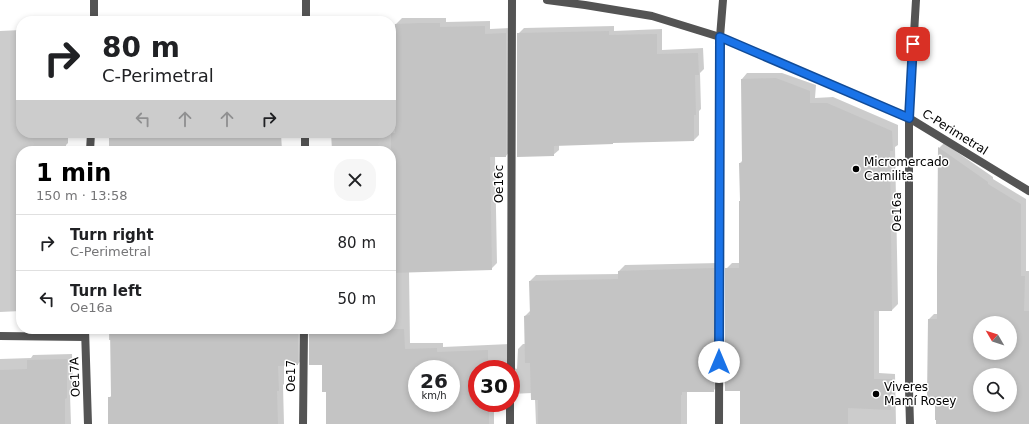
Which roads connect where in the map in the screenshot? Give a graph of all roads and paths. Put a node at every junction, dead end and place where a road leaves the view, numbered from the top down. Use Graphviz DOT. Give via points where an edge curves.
graph roads {
  1 [pos="94,0"];
  2 [pos="306,0"];
  3 [pos="512,0"];
  4 [pos="547,0"];
  5 [pos="723,0"];
  6 [pos="916,0"];
  7 [pos="94,16"];
  8 [pos="306,16"];
  9 [pos="720,37"];
  10 [pos="909,118"];
  11 [pos="1029,191"];
  12 [pos="57,334"];
  13 [pos="85,334"];
  14 [pos="304,334"];
  15 [pos="0,336"];
  16 [pos="511,360"];
  17 [pos="510,412"];
  18 [pos="88,424"];
  19 [pos="303,424"];
  20 [pos="510,424"];
  21 [pos="719,424"];
  22 [pos="910,424"];
  1 -- 7 [label="street"];
  2 -- 8 [label="street"];
  3 -- 16 [label="street, Oe16c"];
  4 -- 9 [label="street, C-Perimetral" via="652,16"];
  5 -- 9 [label="street"];
  6 -- 10 [label="street, Oe16a"];
  9 -- 10 [label="street, C-Perimetral"];
  9 -- 21 [label="street"];
  10 -- 11 [label="street, C-Perimetral"];
  10 -- 22 [label="street, Oe16a"];
  12 -- 15 [label="street"];
  13 -- 18 [label="street, Oe17A"];
  14 -- 19 [label="street, Oe17"];
  17 -- 20 [label="street"];
}
